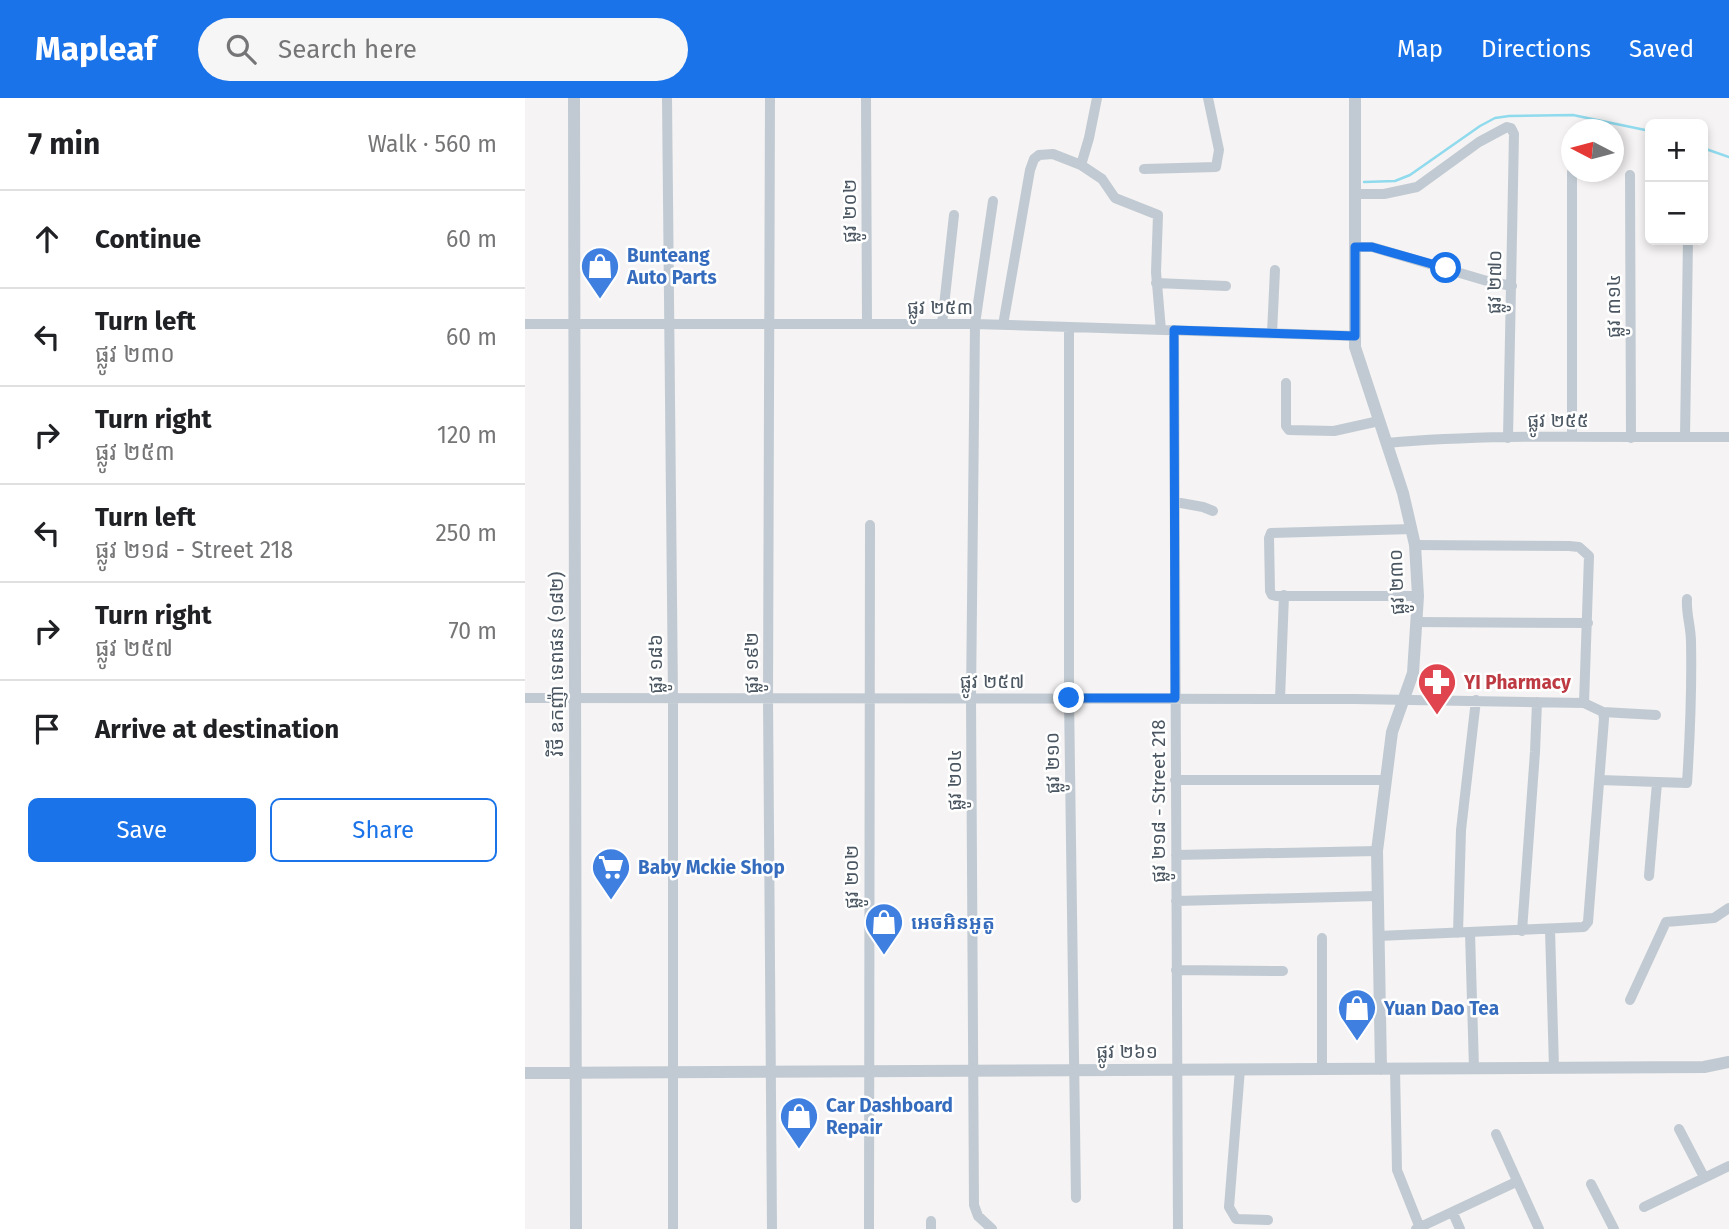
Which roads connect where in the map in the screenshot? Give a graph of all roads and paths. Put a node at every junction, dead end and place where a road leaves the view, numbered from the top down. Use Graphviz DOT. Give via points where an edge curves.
graph roads {
  1 [pos="575,98"];
  2 [pos="667,98"];
  3 [pos="770,98"];
  4 [pos="866,98"];
  5 [pos="1097,98"];
  6 [pos="1208,98"];
  7 [pos="1355,98"];
  8 [pos="1081,165"];
  9 [pos="1144,169"];
  10 [pos="1630,175"];
  11 [pos="1572,182"];
  12 [pos="1355,194"];
  13 [pos="993,201"];
  14 [pos="954,215"];
  15 [pos="1688,245"];
  16 [pos="1355,247"];
  17 [pos="1275,270"];
  18 [pos="1156,283"];
  19 [pos="1226,286"];
  20 [pos="1512,286"];
  21 [pos="525,324"];
  22 [pos="575,324"];
  23 [pos="669,324"];
  24 [pos="769,324"];
  25 [pos="867,324"];
  26 [pos="942,324"];
  27 [pos="975,324"];
  28 [pos="1003,325"];
  29 [pos="1069,327"];
  30 [pos="1161,330"];
  31 [pos="1174,330"];
  32 [pos="1272,333"];
  33 [pos="1355,336"];
  34 [pos="1286,383"];
  35 [pos="1379,421"];
  36 [pos="1729,437"];
  37 [pos="1508,438"];
  38 [pos="1572,438"];
  39 [pos="1631,438"];
  40 [pos="1685,438"];
  41 [pos="1387,443"];
  42 [pos="1175,502"];
  43 [pos="1213,511"];
  44 [pos="870,525"];
  45 [pos="1412,529"];
  46 [pos="1415,545"];
  47 [pos="1284,595"];
  48 [pos="1418,596"];
  49 [pos="1687,599"];
  50 [pos="1417,622"];
  51 [pos="1588,623"];
  52 [pos="525,698"];
  53 [pos="575,698"];
  54 [pos="673,698"];
  55 [pos="768,698"];
  56 [pos="869,698"];
  57 [pos="971,698"];
  58 [pos="1069,698"];
  59 [pos="1175,698"];
  60 [pos="1280,699"];
  61 [pos="1404,699"];
  62 [pos="1476,700"];
  63 [pos="1537,702"];
  64 [pos="1584,703"];
  65 [pos="1603,712"];
  66 [pos="1656,715"];
  67 [pos="1175,780"];
  68 [pos="1384,780"];
  69 [pos="1600,780"];
  70 [pos="1657,783"];
  71 [pos="1377,851"];
  72 [pos="1176,855"];
  73 [pos="1649,876"];
  74 [pos="1377,896"];
  75 [pos="1176,901"];
  76 [pos="1729,908"];
  77 [pos="1550,929"];
  78 [pos="1521,930"];
  79 [pos="1464,933"];
  80 [pos="1378,936"];
  81 [pos="1322,938"];
  82 [pos="1176,970"];
  83 [pos="1283,971"];
  84 [pos="1630,1000"];
  85 [pos="1729,1062"];
  86 [pos="1554,1068"];
  87 [pos="1240,1069"];
  88 [pos="1322,1069"];
  89 [pos="1381,1069"];
  90 [pos="1395,1069"];
  91 [pos="1474,1069"];
  92 [pos="1075,1070"];
  93 [pos="1176,1070"];
  94 [pos="868,1071"];
  95 [pos="974,1071"];
  96 [pos="673,1072"];
  97 [pos="772,1072"];
  98 [pos="525,1073"];
  99 [pos="575,1073"];
  100 [pos="1679,1129"];
  101 [pos="1496,1134"];
  102 [pos="1729,1166"];
  103 [pos="1704,1177"];
  104 [pos="1516,1182"];
  105 [pos="1591,1184"];
  106 [pos="1076,1198"];
  107 [pos="1643,1207"];
  108 [pos="1453,1213"];
  109 [pos="1268,1220"];
  110 [pos="1418,1228"];
  111 [pos="576,1229"];
  112 [pos="673,1229"];
  113 [pos="772,1229"];
  114 [pos="869,1229"];
  115 [pos="992,1229"];
  116 [pos="1178,1229"];
  117 [pos="1461,1229"];
  118 [pos="1539,1229"];
  119 [pos="1614,1229"];
  1 -- 22 [label="street, វិថី ឧកញ៉ា ទេពផន (១៨២)"];
  2 -- 23 [label="street, ផ្លូវ ១៨៦"];
  3 -- 24 [label="street, ផ្លូវ ១៩២"];
  4 -- 25 [label="street, ផ្លូវ ២០២"];
  5 -- 8 [label="street"];
  6 -- 9 [label="street" via="1219,150 1216,167"];
  7 -- 12 [label="street, ផ្លូវ ២៣០"];
  8 -- 18 [label="street" via="1102,179 1115,198 1158,215"];
  8 -- 28 [label="street" via="1053,154 1034,159"];
  10 -- 39 [label="street, ផ្លូវ ៣១៤"];
  11 -- 38 [label="street"];
  12 -- 16 [label="street, ផ្លូវ ២៣០"];
  12 -- 20 [label="street, ផ្លូវ ២៧០" via="1417,187 1479,142 1511,128"];
  13 -- 27 [label="street, ផ្លូវ ២០៤"];
  14 -- 26 [label="street"];
  15 -- 40 [label="street"];
  16 -- 20 [label="street" via="1372,247"];
  16 -- 33 [label="street, ផ្លូវ ២៣០"];
  17 -- 32 [label="street"];
  18 -- 19 [label="street"];
  18 -- 30 [label="street"];
  20 -- 37 [label="street, ផ្លូវ ២៧០"];
  21 -- 22 [label="street, ផ្លូវ ២៥៣"];
  22 -- 23 [label="street, ផ្លូវ ២៥៣"];
  22 -- 53 [label="street, វិថី ឧកញ៉ា ទេពផន (១៨២)"];
  23 -- 24 [label="street, ផ្លូវ ២៥៣"];
  23 -- 54 [label="street, ផ្លូវ ១៨៦"];
  24 -- 25 [label="street, ផ្លូវ ២៥៣"];
  24 -- 55 [label="street, ផ្លូវ ១៩២"];
  25 -- 26 [label="street, ផ្លូវ ២៥៣"];
  26 -- 27 [label="street, ផ្លូវ ២៥៣"];
  27 -- 28 [label="street, ផ្លូវ ២៥៣"];
  27 -- 57 [label="street, ផ្លូវ ២០៤"];
  28 -- 29 [label="street, ផ្លូវ ២៥៣"];
  29 -- 30 [label="street, ផ្លូវ ២៥៣"];
  29 -- 58 [label="street, ផ្លូវ ២១០"];
  30 -- 31 [label="street, ផ្លូវ ២៥៣"];
  31 -- 32 [label="street, ផ្លូវ ២៥៣"];
  31 -- 42 [label="street, ផ្លូវ ២១៨ - Street 218"];
  32 -- 33 [label="street, ផ្លូវ ២៥៣"];
  33 -- 35 [label="street, ផ្លូវ ២៣០"];
  34 -- 35 [label="street" via="1289,429 1333,431"];
  35 -- 41 [label="street, ផ្លូវ ២៣០"];
  36 -- 40 [label="street, ផ្លូវ ២៥៥"];
  37 -- 38 [label="street, ផ្លូវ ២៥៥"];
  37 -- 41 [label="street, ផ្លូវ ២៥៥"];
  38 -- 39 [label="street, ផ្លូវ ២៥៥"];
  39 -- 40 [label="street, ផ្លូវ ២៥៥"];
  41 -- 45 [label="street, ផ្លូវ ២៣០"];
  42 -- 43 [label="street"];
  42 -- 59 [label="street, ផ្លូវ ២១៨ - Street 218"];
  44 -- 56 [label="street, ផ្លូវ ២០២"];
  45 -- 46 [label="street, ផ្លូវ ២៣០"];
  45 -- 47 [label="street" via="1271,533 1270,591"];
  46 -- 48 [label="street, ផ្លូវ ២៣០"];
  46 -- 51 [label="street" via="1579,547 1589,556"];
  47 -- 48 [label="street"];
  47 -- 60 [label="street"];
  48 -- 50 [label="street, ផ្លូវ ២៣០"];
  49 -- 70 [label="street" via="1691,730 1687,783"];
  50 -- 51 [label="street"];
  50 -- 61 [label="street, ផ្លូវ ២៣០" via="1413,673"];
  51 -- 64 [label="street"];
  52 -- 53 [label="street, ផ្លូវ ២៥៧"];
  53 -- 54 [label="street, ផ្លូវ ២៥៧"];
  53 -- 99 [label="street, វិថី ឧកញ៉ា ទេពផន (១៨២)"];
  54 -- 55 [label="street, ផ្លូវ ២៥៧"];
  54 -- 96 [label="street, ផ្លូវ ១៨៦"];
  55 -- 56 [label="street, ផ្លូវ ២៥៧"];
  55 -- 97 [label="street, ផ្លូវ ១៩២"];
  56 -- 57 [label="street, ផ្លូវ ២៥៧"];
  56 -- 94 [label="street, ផ្លូវ ២០២"];
  57 -- 58 [label="street, ផ្លូវ ២៥៧"];
  57 -- 95 [label="street, ផ្លូវ ២០៤"];
  58 -- 59 [label="street, ផ្លូវ ២៥៧"];
  58 -- 92 [label="street, ផ្លូវ ២១០"];
  59 -- 60 [label="street, ផ្លូវ ២៥៧"];
  59 -- 67 [label="street, ផ្លូវ ២១៨ - Street 218"];
  60 -- 61 [label="street, ផ្លូវ ២៥៧"];
  61 -- 62 [label="street, ផ្លូវ ២៥៧"];
  61 -- 68 [label="street, ផ្លូវ ២៣០" via="1392,732"];
  62 -- 63 [label="street, ផ្លូវ ២៥៧"];
  62 -- 79 [label="street" via="1461,830"];
  63 -- 64 [label="street, ផ្លូវ ២៥៧"];
  63 -- 78 [label="street"];
  64 -- 65 [label="street"];
  65 -- 66 [label="street"];
  65 -- 69 [label="street"];
  67 -- 68 [label="street"];
  67 -- 72 [label="street, ផ្លូវ ២១៨ - Street 218"];
  68 -- 71 [label="street, ផ្លូវ ២៣០"];
  69 -- 70 [label="street"];
  69 -- 77 [label="street" via="1588,922 1581,929"];
  70 -- 73 [label="street"];
  71 -- 72 [label="street"];
  71 -- 74 [label="street, ផ្លូវ ២៣០"];
  72 -- 75 [label="street, ផ្លូវ ២១៨ - Street 218"];
  74 -- 75 [label="street"];
  74 -- 80 [label="street, ផ្លូវ ២៣០"];
  75 -- 82 [label="street, ផ្លូវ ២១៨ - Street 218"];
  76 -- 84 [label="street" via="1714,918 1666,922"];
  77 -- 78 [label="street"];
  77 -- 86 [label="street"];
  78 -- 79 [label="street"];
  79 -- 80 [label="street"];
  79 -- 91 [label="street"];
  80 -- 89 [label="street, ផ្លូវ ២៣០"];
  81 -- 88 [label="street"];
  82 -- 83 [label="street"];
  82 -- 93 [label="street, ផ្លូវ ២១៨ - Street 218"];
  85 -- 86 [label="street, ផ្លូវ ២៦១" via="1704,1068"];
  86 -- 91 [label="street, ផ្លូវ ២៦១"];
  87 -- 88 [label="street, ផ្លូវ ២៦១"];
  87 -- 93 [label="street, ផ្លូវ ២៦១"];
  87 -- 109 [label="street" via="1229,1207 1235,1219"];
  88 -- 89 [label="street, ផ្លូវ ២៦១"];
  89 -- 90 [label="street, ផ្លូវ ២៦១"];
  90 -- 91 [label="street, ផ្លូវ ២៦១"];
  90 -- 110 [label="street" via="1397,1170"];
  92 -- 93 [label="street, ផ្លូវ ២៦១"];
  92 -- 95 [label="street, ផ្លូវ ២៦១"];
  92 -- 106 [label="street, ផ្លូវ ២១០"];
  93 -- 116 [label="street, ផ្លូវ ២១៨ - Street 218"];
  94 -- 95 [label="street, ផ្លូវ ២៦១"];
  94 -- 97 [label="street, ផ្លូវ ២៦១"];
  94 -- 114 [label="street, ផ្លូវ ២០២"];
  95 -- 115 [label="street, ផ្លូវ ២០៤" via="974,1211"];
  96 -- 97 [label="street, ផ្លូវ ២៦១"];
  96 -- 99 [label="street, ផ្លូវ ២៦១"];
  96 -- 112 [label="street, ផ្លូវ ១៨៦"];
  97 -- 113 [label="street, ផ្លូវ ១៩២"];
  98 -- 99 [label="street, ផ្លូវ ២៦១"];
  99 -- 111 [label="street, វិថី ឧកញ៉ា ទេពផន (១៨២)"];
  100 -- 103 [label="street"];
  101 -- 104 [label="street"];
  102 -- 103 [label="street"];
  103 -- 107 [label="street"];
  104 -- 108 [label="street"];
  104 -- 118 [label="street"];
  105 -- 119 [label="street"];
  108 -- 110 [label="street"];
  108 -- 117 [label="street"];
}
